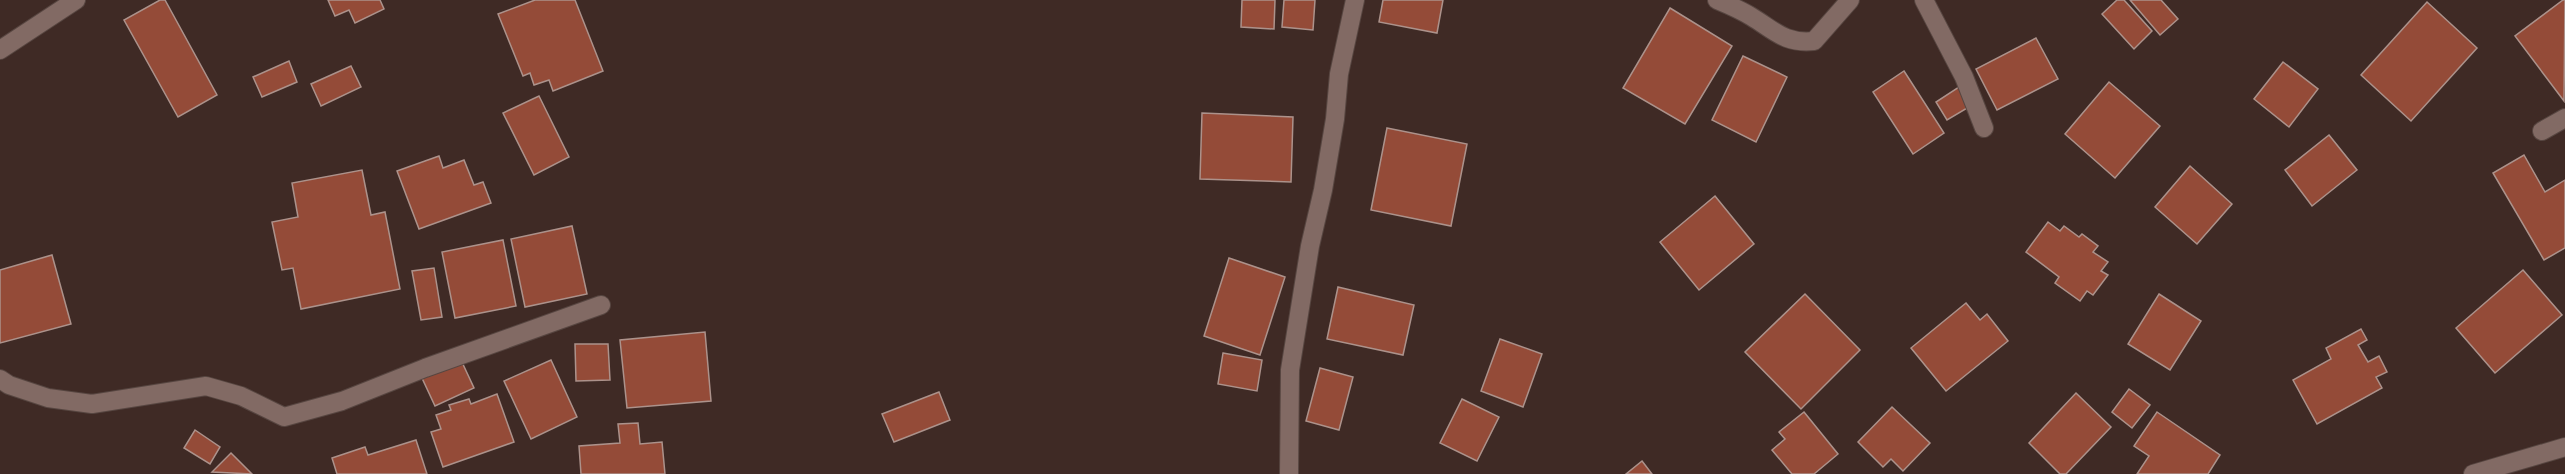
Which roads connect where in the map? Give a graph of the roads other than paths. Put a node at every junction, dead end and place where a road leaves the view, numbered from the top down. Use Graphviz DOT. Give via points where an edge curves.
graph roads {
  1 [pos="76,0"];
  2 [pos="1355,0"];
  3 [pos="1717,0"];
  4 [pos="1850,0"];
  5 [pos="1924,0"];
  6 [pos="0,50"];
  7 [pos="2565,118"];
  8 [pos="1984,128"];
  9 [pos="2542,131"];
  10 [pos="601,305"];
  11 [pos="0,379"];
  12 [pos="2565,447"];
  13 [pos="1289,474"];
  14 [pos="2473,474"];
  1 -- 6 [label="street"];
  2 -- 13 [label="street" via="1290,370"];
  3 -- 4 [label="street" via="1798,43 1814,41"];
  5 -- 8 [label="street" via="1964,77"];
  7 -- 9 [label="street"];
  10 -- 11 [label="street" via="342,401 284,417 241,396 206,386 92,404 48,398 9,386"];
  12 -- 14 [label="street"];
}
